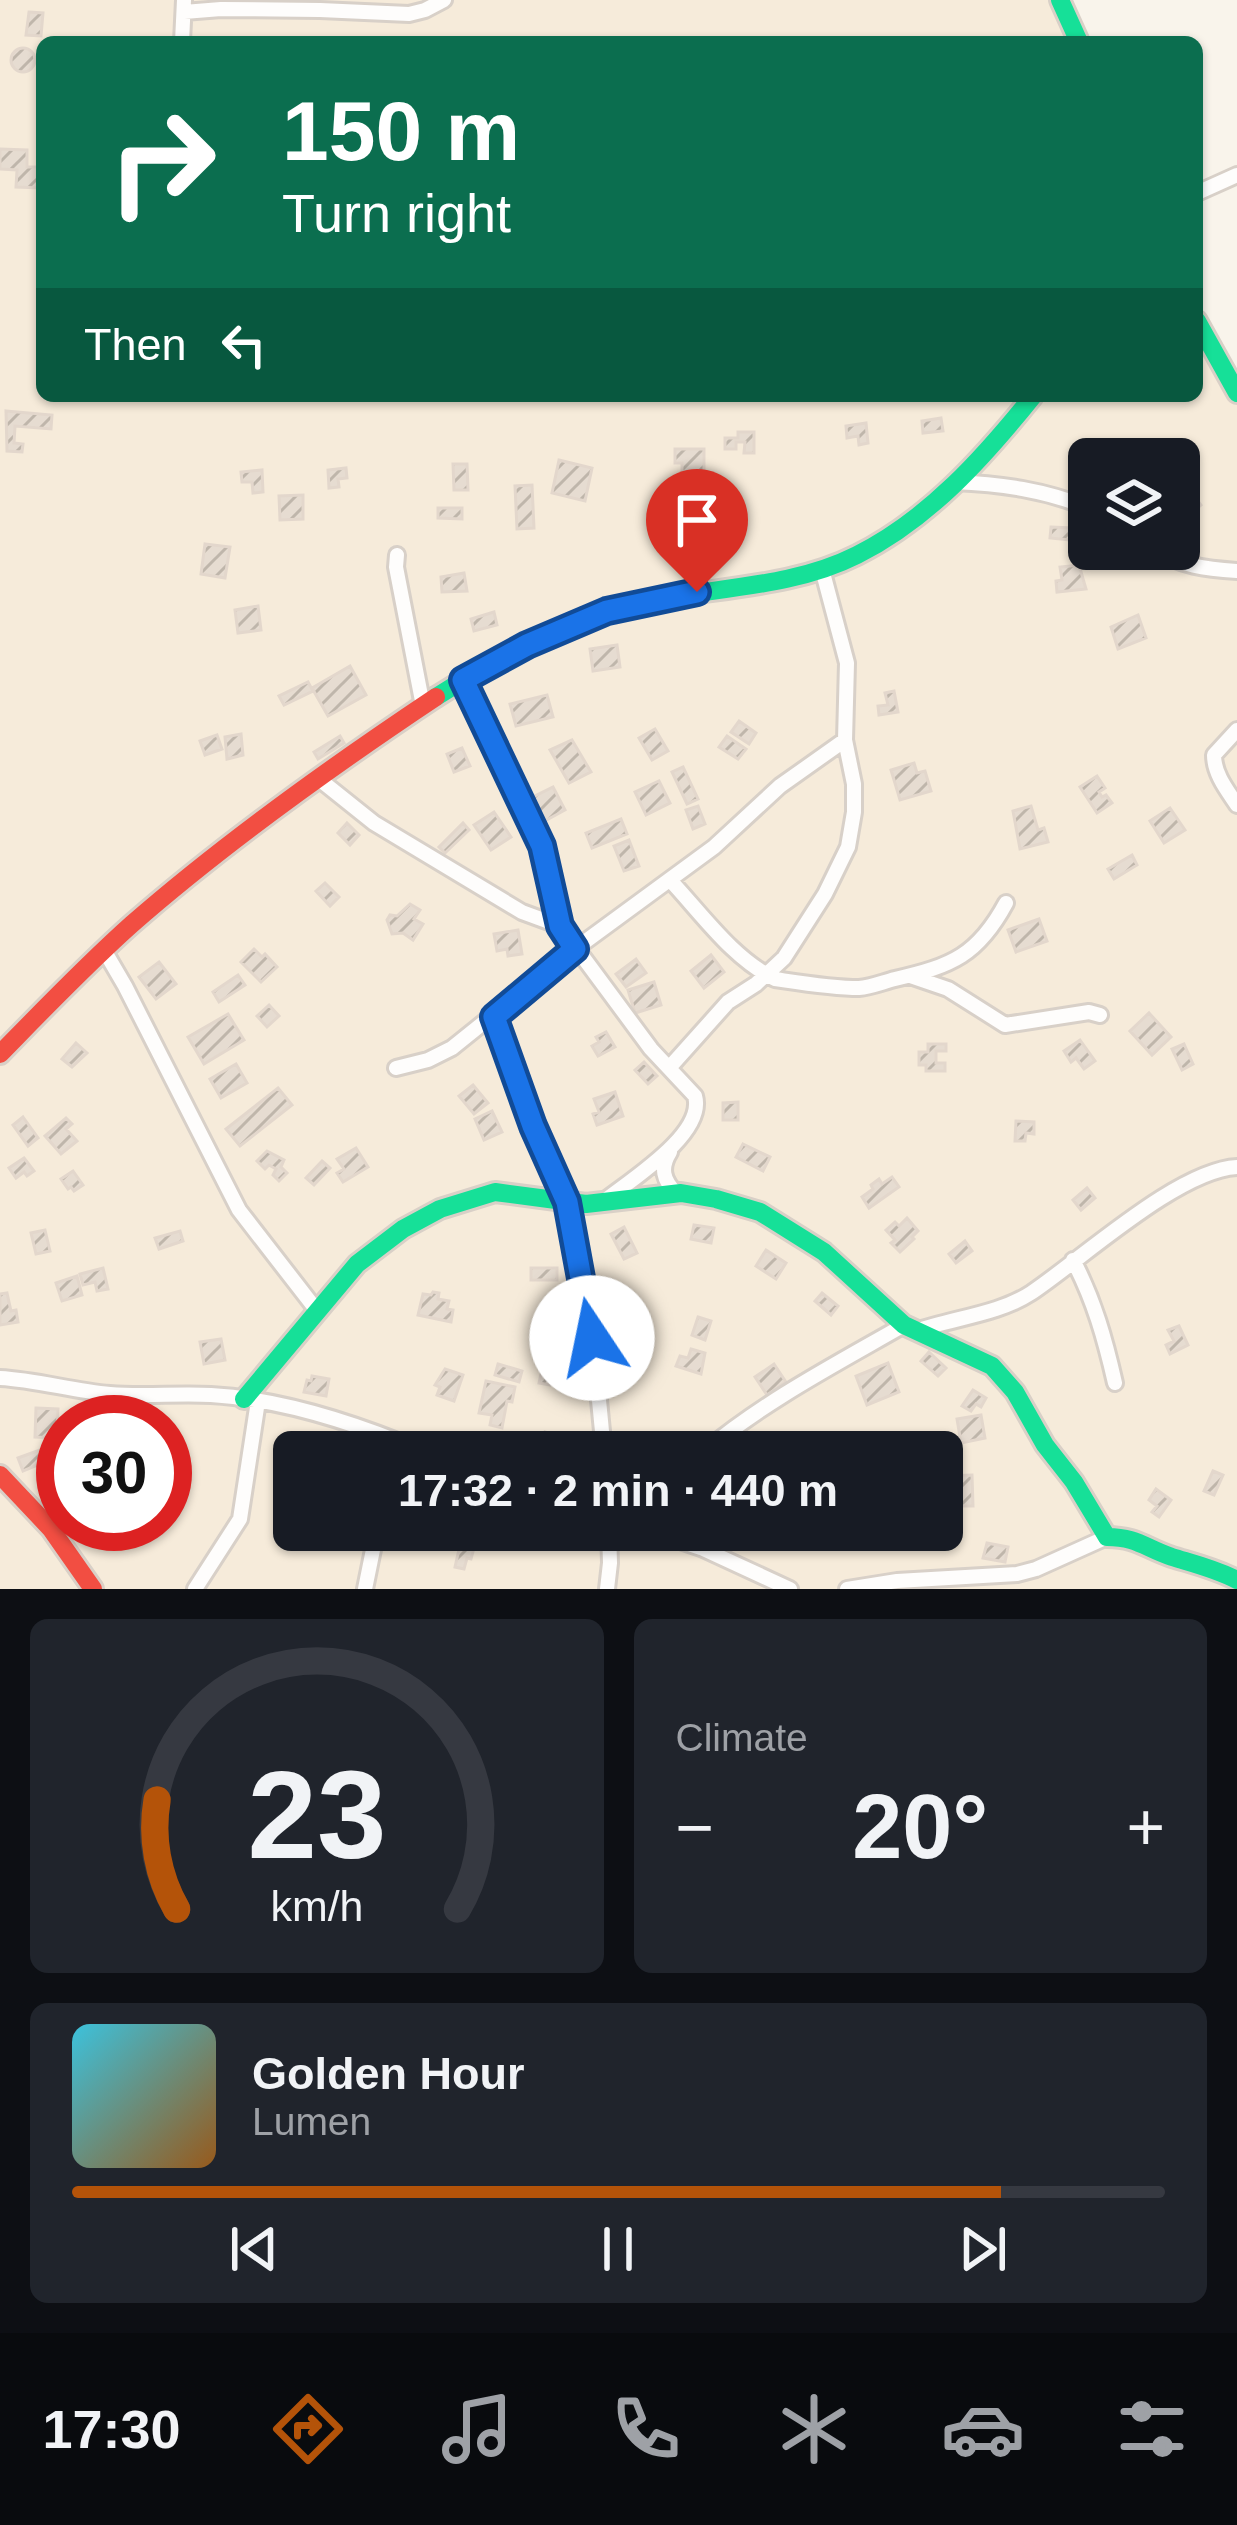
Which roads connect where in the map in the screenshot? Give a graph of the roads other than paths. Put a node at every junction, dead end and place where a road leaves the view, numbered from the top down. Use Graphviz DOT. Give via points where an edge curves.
graph roads {
  1 [pos="444,0"];
  2 [pos="1060,0"];
  3 [pos="184,6"];
  4 [pos="182,36"];
  5 [pos="1076,36"];
  6 [pos="1237,176"];
  7 [pos="1203,190"];
  8 [pos="1203,332"];
  9 [pos="1237,393"];
  10 [pos="1028,402"];
  11 [pos="954,482"];
  12 [pos="1068,500"];
  13 [pos="397,555"];
  14 [pos="1200,566"];
  15 [pos="821,569"];
  16 [pos="1237,571"];
  17 [pos="463,680"];
  18 [pos="423,706"];
  19 [pos="1237,730"];
  20 [pos="845,740"];
  21 [pos="319,779"];
  22 [pos="1237,805"];
  23 [pos="670,880"];
  24 [pos="1006,903"];
  25 [pos="560,926"];
  26 [pos="575,949"];
  27 [pos="104,950"];
  28 [pos="766,976"];
  29 [pos="909,976"];
  30 [pos="1100,1015"];
  31 [pos="494,1017"];
  32 [pos="0,1054"];
  33 [pos="396,1068"];
  34 [pos="669,1068"];
  35 [pos="675,1142"];
  36 [pos="1237,1167"];
  37 [pos="676,1193"];
  38 [pos="567,1202"];
  39 [pos="601,1204"];
  40 [pos="1073,1260"];
  41 [pos="318,1312"];
  42 [pos="910,1328"];
  43 [pos="0,1378"];
  44 [pos="1115,1383"];
  45 [pos="251,1400"];
  46 [pos="347,1431"];
  47 [pos="602,1431"];
  48 [pos="731,1431"];
  49 [pos="0,1474"];
  50 [pos="1107,1537"];
  51 [pos="372,1551"];
  52 [pos="610,1551"];
  53 [pos="705,1551"];
  54 [pos="1237,1580"];
  55 [pos="94,1589"];
  56 [pos="195,1589"];
  57 [pos="364,1589"];
  58 [pos="607,1589"];
  59 [pos="790,1589"];
  60 [pos="847,1589"];
  1 -- 3 [label="street" via="409,14"];
  2 -- 5 [label="street"];
  3 -- 4 [label="street"];
  6 -- 7 [label="street"];
  8 -- 9 [label="street"];
  10 -- 11 [label="street"];
  11 -- 12 [label="street"];
  11 -- 15 [label="street" via="881,541"];
  13 -- 18 [label="street"];
  14 -- 16 [label="street"];
  15 -- 17 [label="street" via="607,611"];
  15 -- 20 [label="street" via="847,664"];
  17 -- 18 [label="street"];
  17 -- 25 [label="street" via="542,846"];
  18 -- 21 [label="street"];
  19 -- 22 [label="street" via="1214,764"];
  20 -- 23 [label="street"];
  20 -- 28 [label="street" via="854,784 848,847"];
  21 -- 25 [label="street" via="374,824 523,913"];
  21 -- 27 [label="street"];
  23 -- 26 [label="street"];
  23 -- 28 [label="street"];
  24 -- 29 [label="street" via="976,946"];
  25 -- 26 [label="street"];
  26 -- 31 [label="street"];
  26 -- 34 [label="street"];
  27 -- 32 [label="street"];
  27 -- 41 [label="street" via="239,1210"];
  28 -- 29 [label="street" via="860,988"];
  28 -- 34 [label="street" via="728,1001"];
  29 -- 30 [label="street" via="1005,1025"];
  31 -- 33 [label="street" via="452,1048"];
  31 -- 38 [label="street"];
  34 -- 35 [label="street" via="698,1105"];
  35 -- 37 [label="street" via="663,1169"];
  35 -- 39 [label="street"];
  36 -- 40 [label="street" via="1187,1184"];
  37 -- 39 [label="street"];
  37 -- 42 [label="street" via="760,1212 790,1228"];
  38 -- 39 [label="street"];
  38 -- 41 [label="street" via="495,1192 445,1207 367,1255"];
  38 -- 47 [label="street"];
  40 -- 42 [label="street" via="1005,1305"];
  40 -- 44 [label="street"];
  41 -- 45 [label="street"];
  42 -- 48 [label="street"];
  42 -- 50 [label="street" via="1002,1374"];
  43 -- 45 [label="street" via="104,1394"];
  45 -- 46 [label="street"];
  45 -- 56 [label="street" via="240,1519"];
  49 -- 55 [label="street"];
  50 -- 54 [label="street" via="1129,1537"];
  50 -- 60 [label="street" via="1017,1574"];
  51 -- 57 [label="street"];
  52 -- 58 [label="street"];
  53 -- 59 [label="street"];
}
